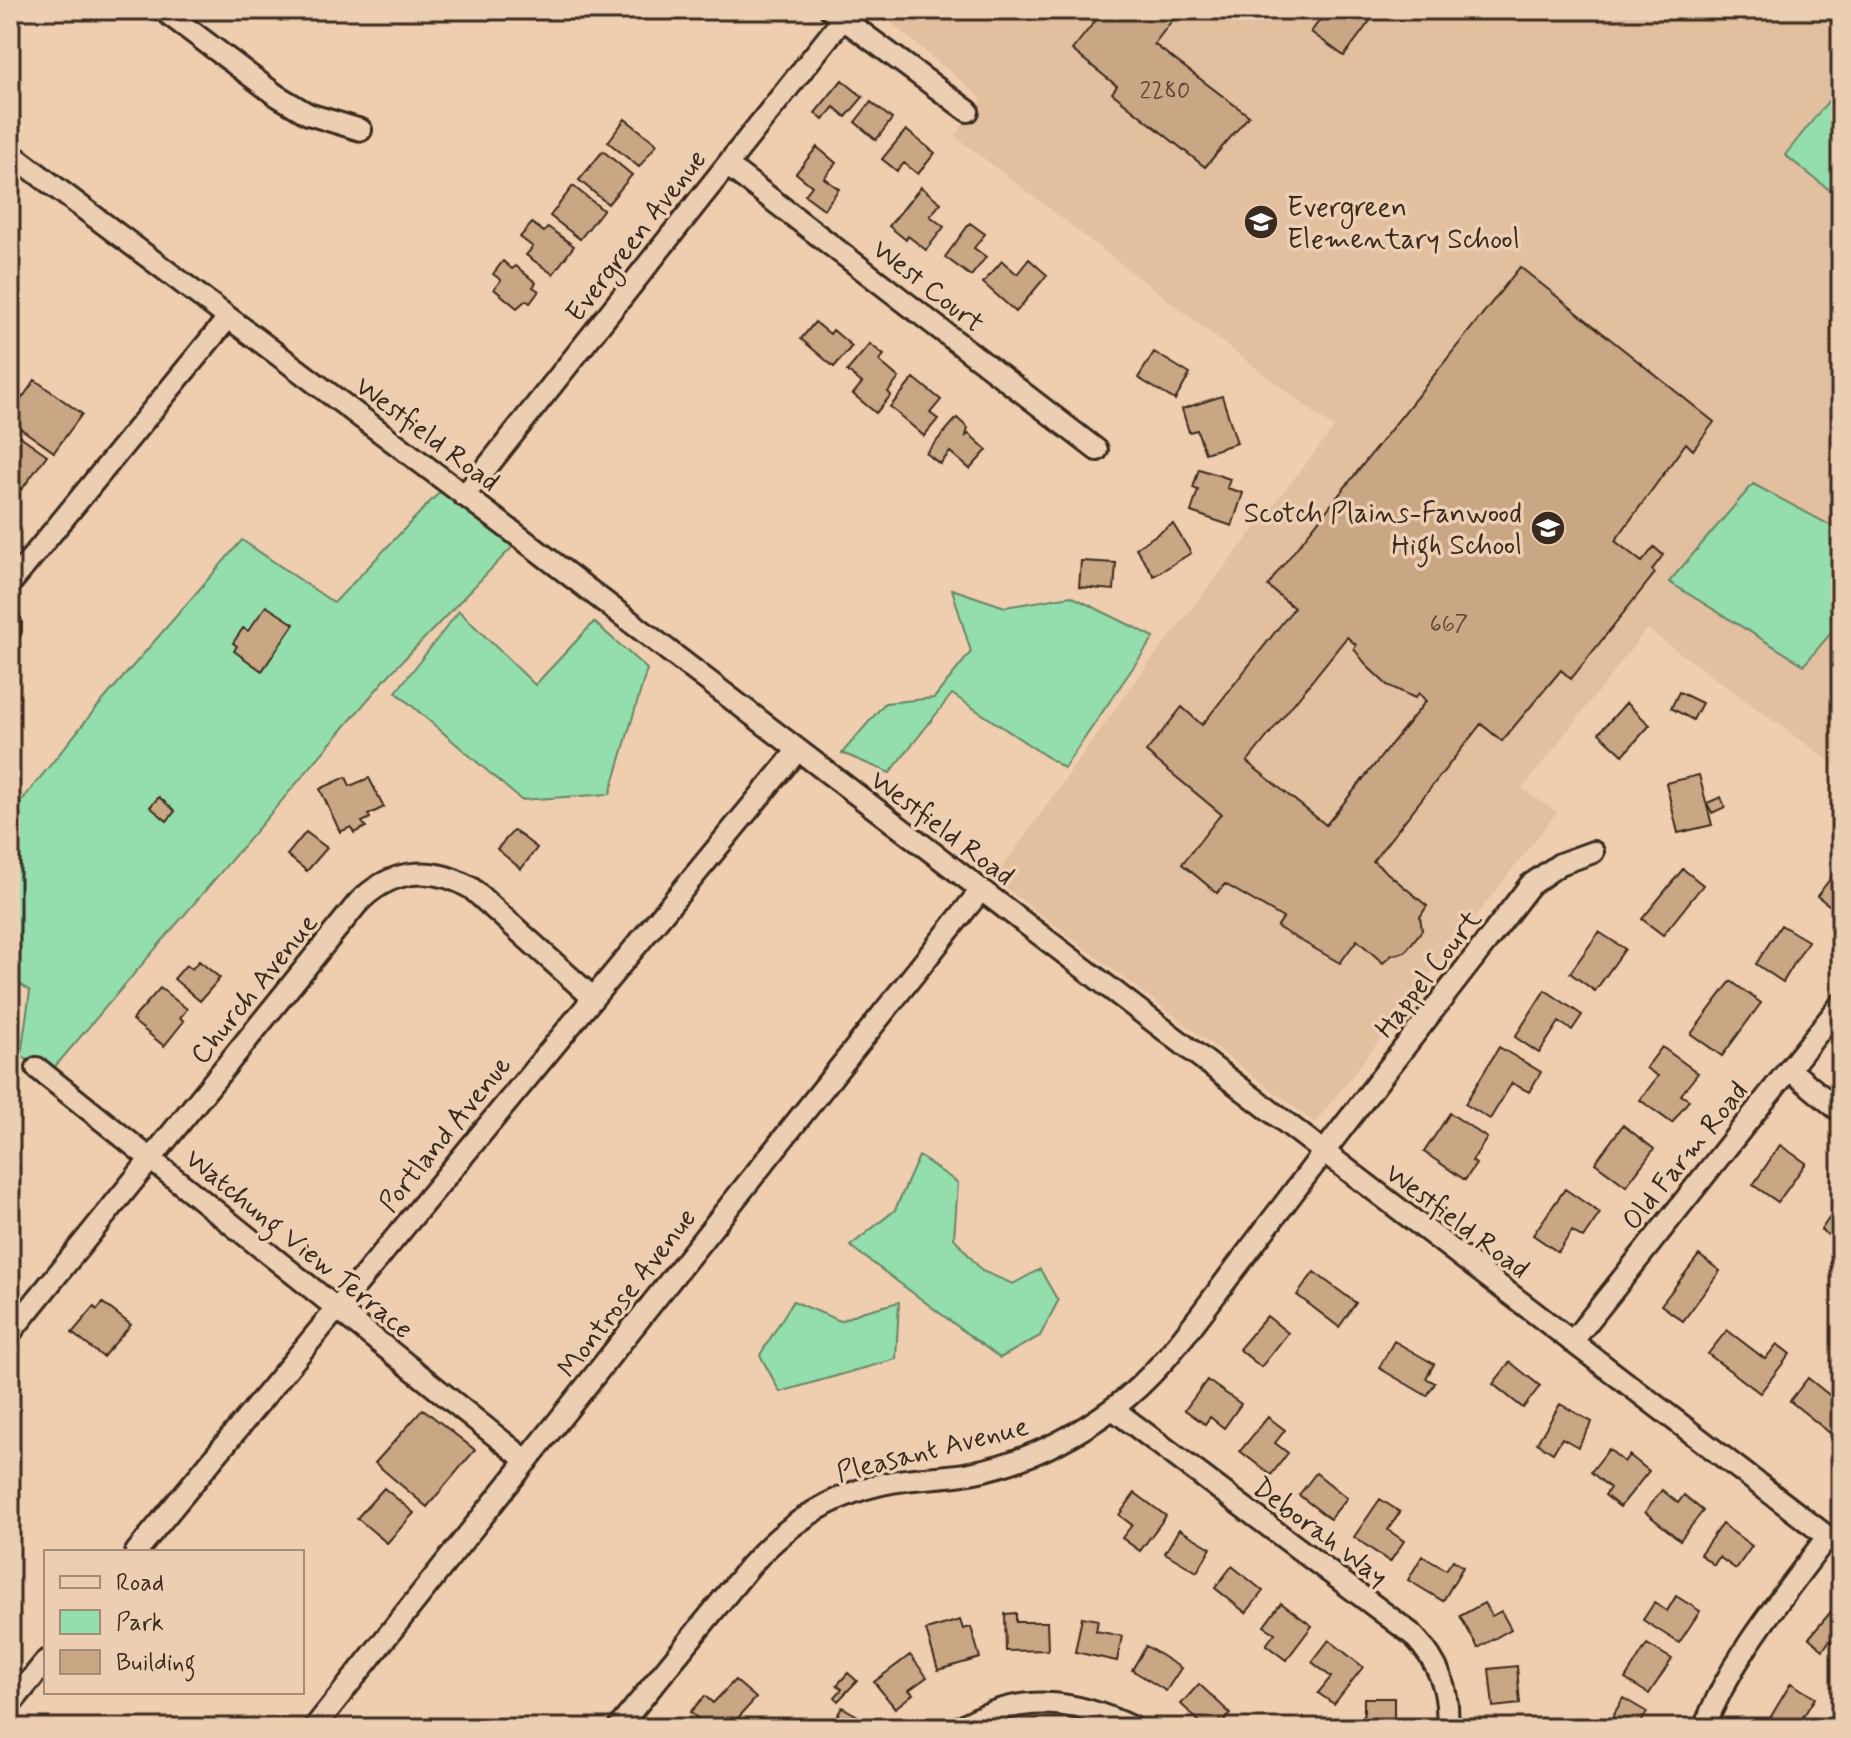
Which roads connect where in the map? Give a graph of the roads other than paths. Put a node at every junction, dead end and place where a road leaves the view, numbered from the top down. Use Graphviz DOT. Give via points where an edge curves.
graph roads {
  1 [pos="163,10"];
  2 [pos="842,13"];
  3 [pos="968,111"];
  4 [pos="361,130"];
  5 [pos="10,153"];
  6 [pos="727,165"];
  7 [pos="228,318"];
  8 [pos="1097,450"];
  9 [pos="464,496"];
  10 [pos="10,584"];
  11 [pos="10,623"];
  12 [pos="10,630"];
  13 [pos="798,750"];
  14 [pos="1593,852"];
  15 [pos="981,890"];
  16 [pos="592,997"];
  17 [pos="1841,1004"];
  18 [pos="37,1068"];
  19 [pos="1789,1069"];
  20 [pos="1841,1112"];
  21 [pos="1323,1152"];
  22 [pos="151,1159"];
  23 [pos="336,1308"];
  24 [pos="10,1333"];
  25 [pos="1572,1342"];
  26 [pos="1113,1409"];
  27 [pos="527,1461"];
  28 [pos="1834,1542"];
  29 [pos="138,1550"];
  30 [pos="44,1663"];
  31 [pos="10,1705"];
  32 [pos="314,1728"];
  33 [pos="618,1728"];
  34 [pos="959,1728"];
  35 [pos="1133,1728"];
  36 [pos="1447,1728"];
  37 [pos="1704,1728"];
  1 -- 4 [label="street" via="276,95 308,114"];
  2 -- 3 [label="street"];
  2 -- 6 [label="street, Evergreen Avenue"];
  5 -- 7 [label="street, Westfield Road"];
  6 -- 8 [label="street, West Court"];
  6 -- 9 [label="street, Evergreen Avenue"];
  7 -- 9 [label="street, Westfield Road"];
  7 -- 10 [label="street"];
  9 -- 13 [label="street, Westfield Road"];
  11 -- 12 [label="street"];
  13 -- 15 [label="street, Westfield Road"];
  13 -- 16 [label="street, Portland Avenue"];
  14 -- 21 [label="street, Happel Court" via="1560,864 1530,885"];
  15 -- 21 [label="street, Westfield Road"];
  15 -- 27 [label="street, Montrose Avenue"];
  16 -- 22 [label="street, Church Avenue" via="471,888 432,872 398,875 357,904"];
  16 -- 23 [label="street, Portland Avenue"];
  17 -- 19 [label="street, Old Farm Road"];
  18 -- 22 [label="street, Watchung View Terrace"];
  19 -- 20 [label="street"];
  19 -- 25 [label="street, Old Farm Road"];
  21 -- 25 [label="street, Westfield Road"];
  21 -- 26 [label="street, Pleasant Avenue" via="1176,1348"];
  22 -- 23 [label="street, Watchung View Terrace"];
  22 -- 24 [label="street, Church Avenue"];
  23 -- 27 [label="street, Watchung View Terrace"];
  23 -- 29 [label="street, Portland Avenue"];
  25 -- 28 [label="street, Westfield Road"];
  26 -- 33 [label="street, Pleasant Avenue" via="1074,1435 1007,1463 870,1487 804,1517 758,1557"];
  26 -- 36 [label="street, Deborah Way" via="1413,1635 1442,1678"];
  27 -- 32 [label="street, Montrose Avenue"];
  28 -- 37 [label="street" via="1742,1652 1718,1691"];
  30 -- 31 [label="street"];
  34 -- 35 [label="street" via="1003,1708 1036,1703 1087,1708"];
}
